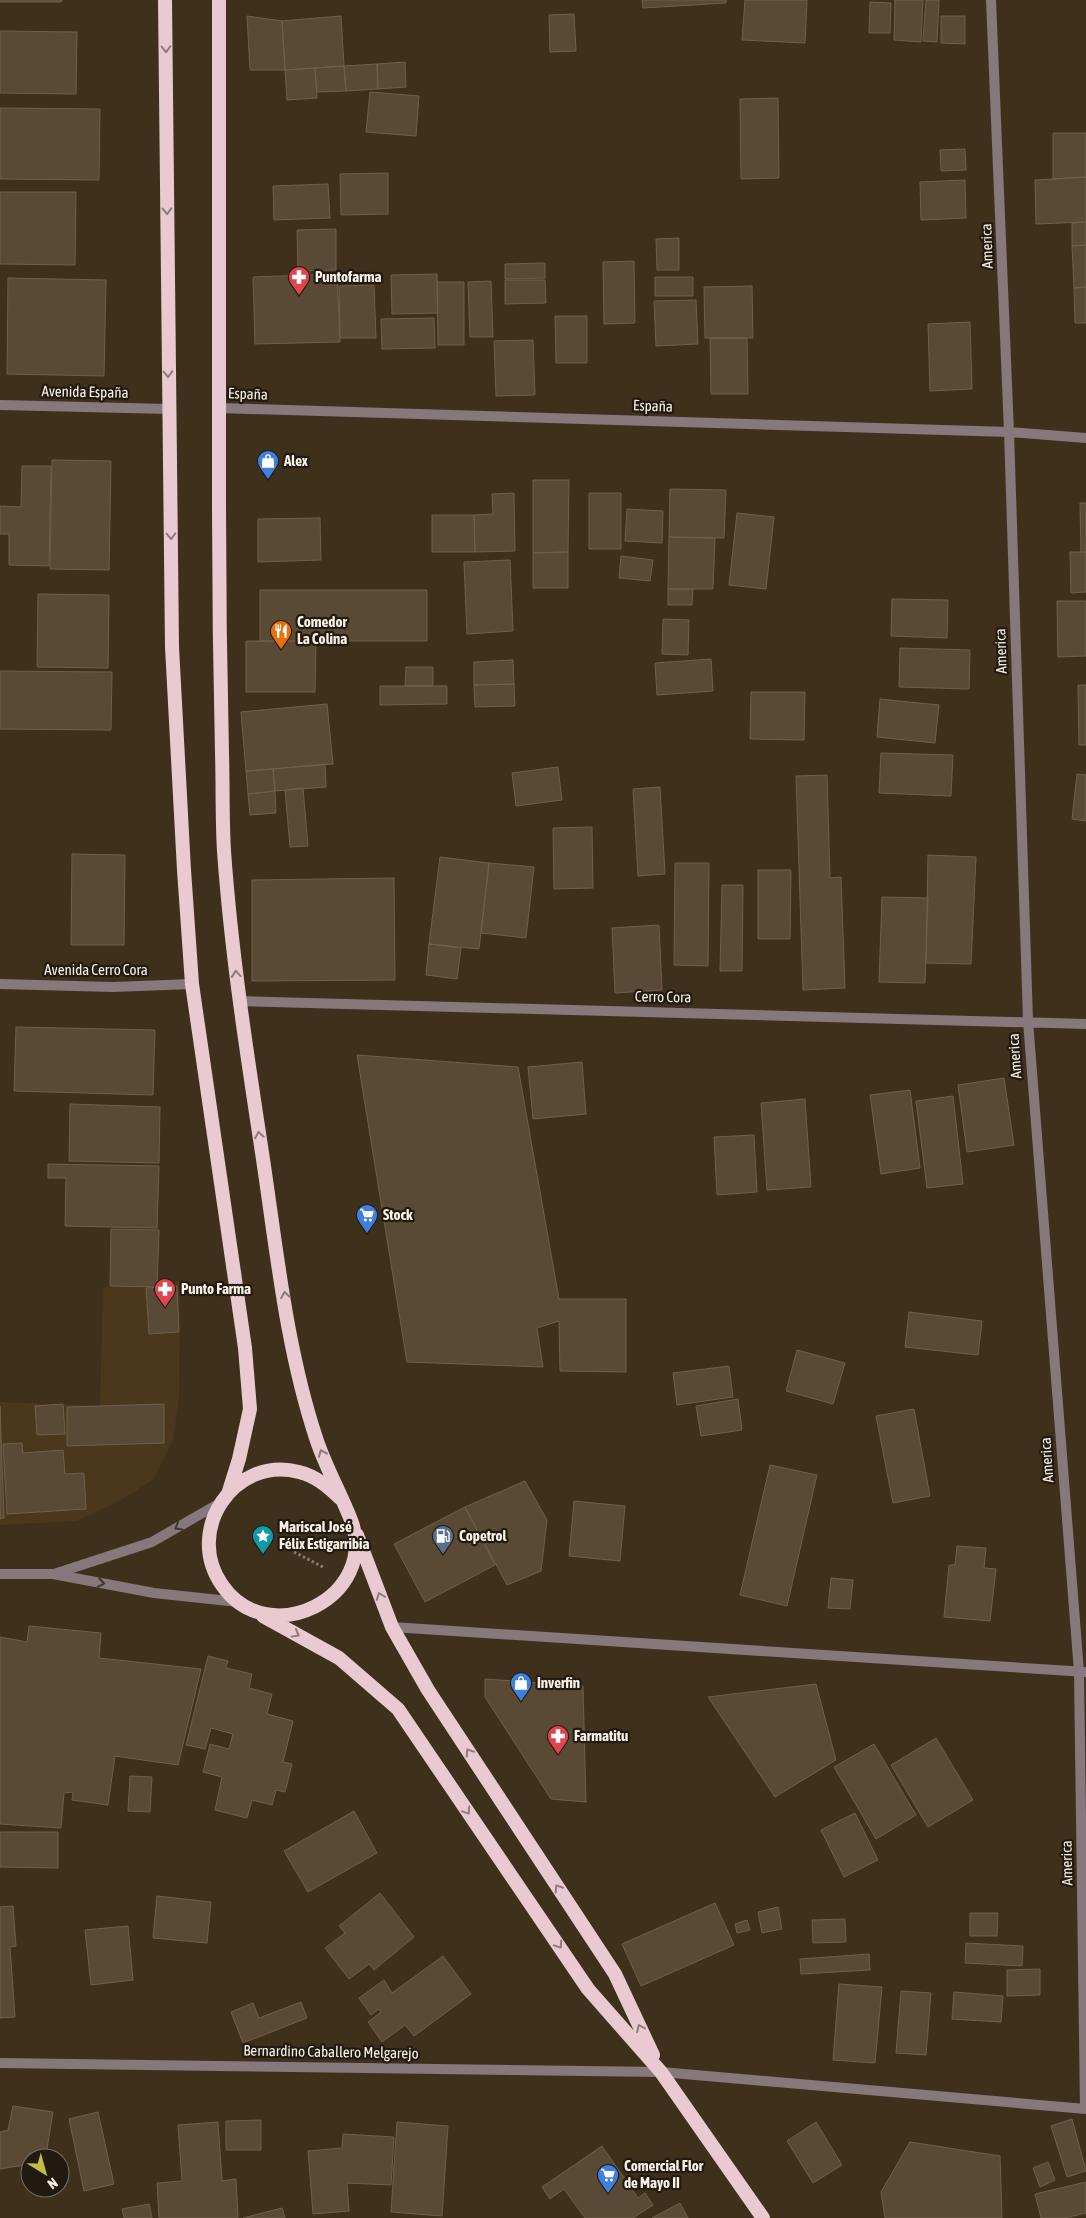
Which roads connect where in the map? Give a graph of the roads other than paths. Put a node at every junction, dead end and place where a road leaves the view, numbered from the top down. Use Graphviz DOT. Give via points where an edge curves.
graph roads {
  1 [pos="165,0"];
  2 [pos="219,0"];
  3 [pos="991,0"];
  4 [pos="0,406"];
  5 [pos="219,408"];
  6 [pos="169,409"];
  7 [pos="1010,432"];
  8 [pos="1086,438"];
  9 [pos="0,984"];
  10 [pos="192,984"];
  11 [pos="238,1001"];
  12 [pos="1028,1021"];
  13 [pos="1086,1024"];
  14 [pos="230,1491"];
  15 [pos="340,1498"];
  16 [pos="220,1502"];
  17 [pos="353,1523"];
  18 [pos="0,1574"];
  19 [pos="53,1574"];
  20 [pos="238,1602"];
  21 [pos="254,1611"];
  22 [pos="392,1627"];
  23 [pos="1082,1672"];
  24 [pos="0,2063"];
  25 [pos="661,2072"];
  26 [pos="1086,2109"];
  27 [pos="763,2218"];
  1 -- 6 [label="highway, one-way"];
  2 -- 5 [label="highway"];
  3 -- 7 [label="street, America"];
  4 -- 6 [label="street, Avenida España"];
  5 -- 7 [label="street, España"];
  11 -- 5 [label="highway, one-way" via="224,851 219,638"];
  6 -- 10 [label="highway, one-way" via="172,647"];
  7 -- 8 [label="street, España"];
  7 -- 12 [label="street, America"];
  9 -- 10 [label="street, Avenida Cerro Cora" via="113,988"];
  10 -- 14 [label="highway" via="246,1348 250,1400 247,1426"];
  11 -- 12 [label="street, Cerro Cora"];
  15 -- 11 [label="highway, one-way" via="317,1441 291,1339"];
  12 -- 13 [label="street, Cerro Cora"];
  12 -- 23 [label="street, America"];
  14 -- 15 [label="highway" via="250,1477 274,1470 299,1471 322,1481"];
  14 -- 16 [label="highway"];
  15 -- 17 [label="highway"];
  16 -- 19 [label="street, one-way" via="152,1542"];
  16 -- 20 [label="highway" via="211,1523 208,1545 212,1567 223,1587"];
  17 -- 21 [label="highway" via="353,1560 333,1595 296,1615 274,1616"];
  22 -- 17 [label="highway, one-way"];
  18 -- 19 [label="street"];
  19 -- 20 [label="street, one-way" via="154,1593"];
  20 -- 21 [label="highway"];
  21 -- 25 [label="highway, one-way" via="339,1658 398,1709 588,1989"];
  22 -- 23 [label="street"];
  25 -- 22 [label="highway, one-way" via="615,1974 428,1690"];
  23 -- 26 [label="street, America"];
  24 -- 25 [label="street, Bernardino Caballero Melgarejo"];
  25 -- 26 [label="street, Bernardino Caballero Melgarejo"];
  25 -- 27 [label="highway"];
}
